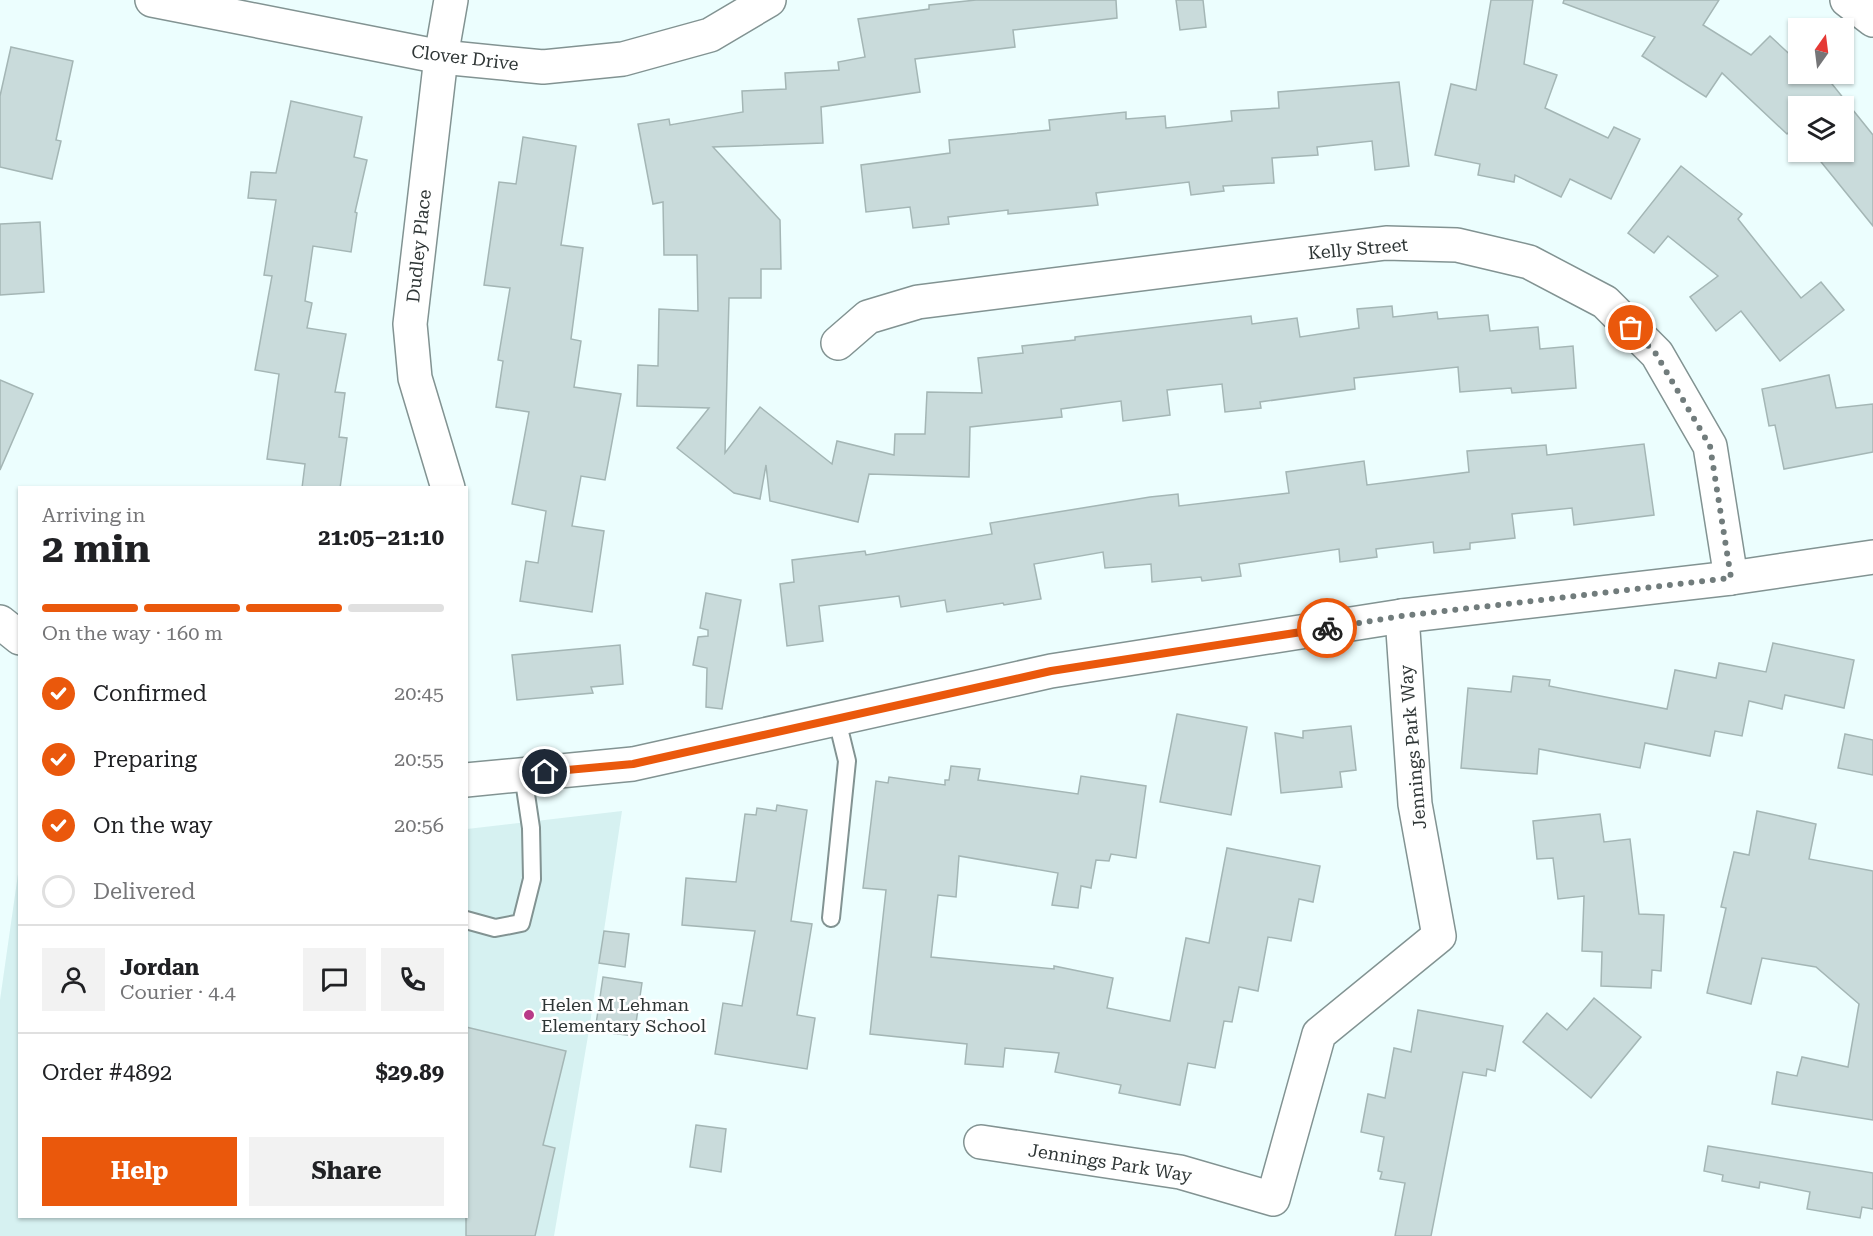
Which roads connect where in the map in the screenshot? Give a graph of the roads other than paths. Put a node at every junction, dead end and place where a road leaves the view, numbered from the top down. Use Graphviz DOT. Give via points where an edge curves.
graph roads {
  1 [pos="152,0"];
  2 [pos="451,0"];
  3 [pos="769,0"];
  4 [pos="1847,0"];
  5 [pos="1873,20"];
  6 [pos="441,57"];
  7 [pos="838,343"];
  8 [pos="447,486"];
  9 [pos="1873,557"];
  10 [pos="1731,578"];
  11 [pos="1402,616"];
  12 [pos="0,622"];
  13 [pos="18,636"];
  14 [pos="837,720"];
  15 [pos="524,774"];
  16 [pos="468,780"];
  17 [pos="831,918"];
  18 [pos="468,921"];
  19 [pos="981,1142"];
  1 -- 6 [label="street, Clover Drive"];
  2 -- 6 [label="street, Dudley Place"];
  3 -- 6 [label="street, Clover Drive" via="710,35 623,59 543,67"];
  4 -- 5 [label="street"];
  6 -- 8 [label="street, Dudley Place" via="410,324 415,378"];
  7 -- 10 [label="street, Kelly Street" via="868,317 918,302 1386,243 1457,245 1529,262 1605,302 1656,354 1710,446"];
  9 -- 10 [label="street"];
  10 -- 11 [label="street"];
  11 -- 14 [label="street" via="1051,671"];
  11 -- 19 [label="street, Jennings Park Way" via="1415,804 1439,936 1319,1034 1273,1199 1180,1172"];
  12 -- 13 [label="street"];
  14 -- 15 [label="street" via="633,764"];
  14 -- 17 [label="lane" via="847,761"];
  15 -- 16 [label="street"];
  15 -- 18 [label="lane" via="532,879 521,923 495,928"];
}
